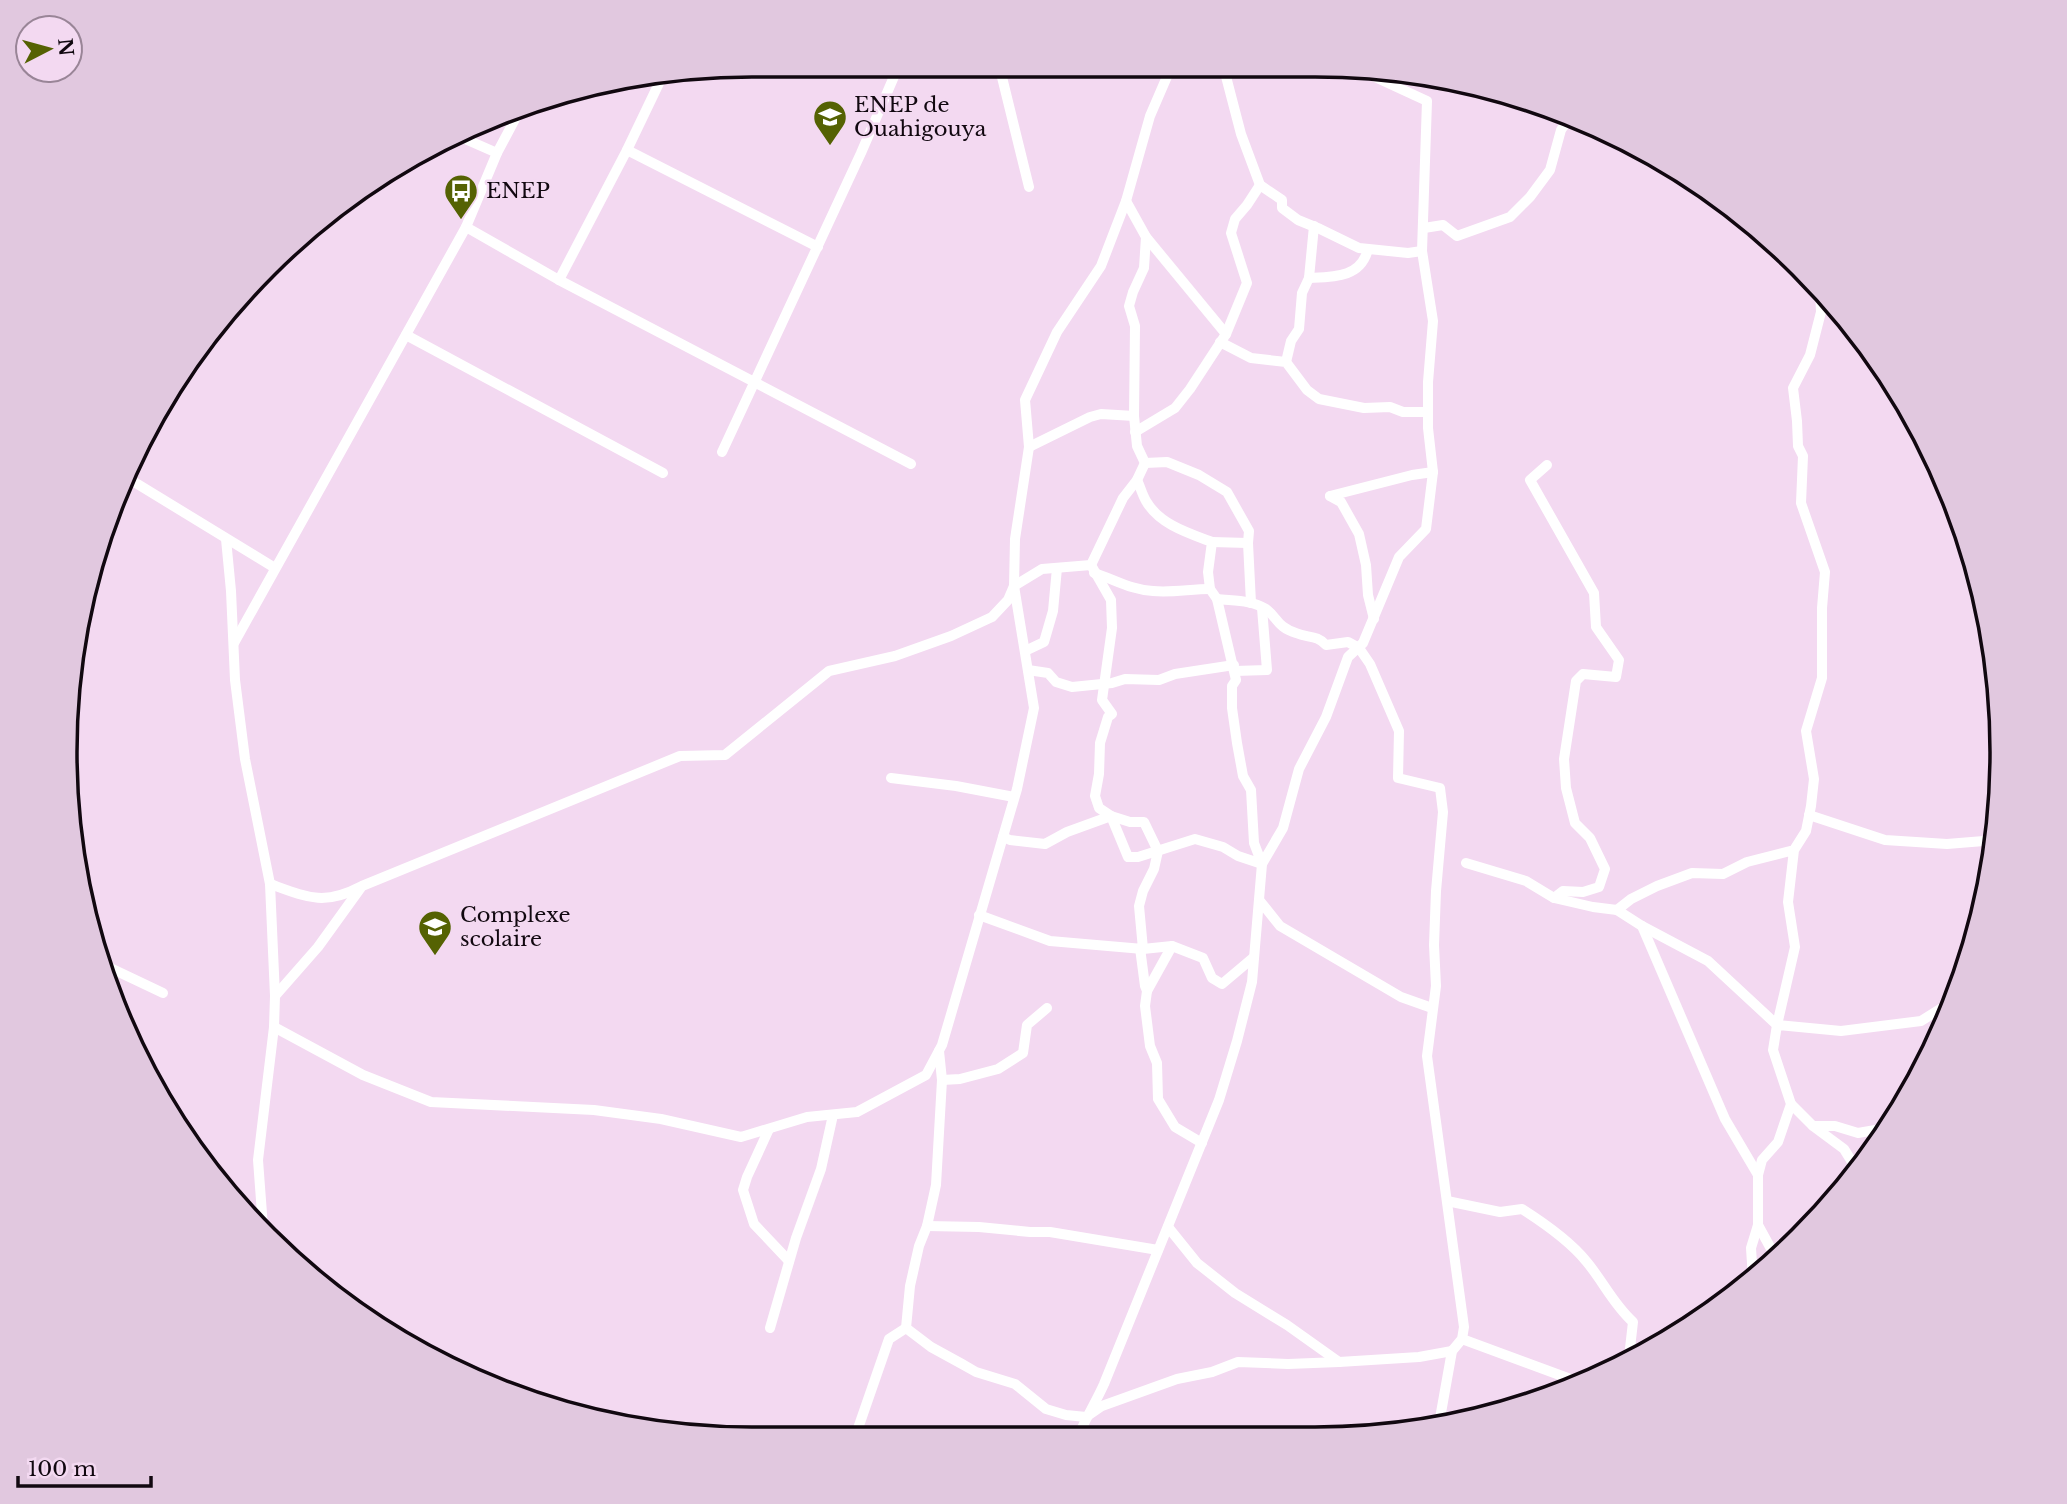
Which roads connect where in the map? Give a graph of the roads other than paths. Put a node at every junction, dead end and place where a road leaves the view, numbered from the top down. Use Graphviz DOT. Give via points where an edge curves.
graph roads {
  1 [pos="894,77"];
  2 [pos="1002,77"];
  3 [pos="1167,77"];
  4 [pos="1226,77"];
  5 [pos="1383,81"];
  6 [pos="659,84"];
  7 [pos="514,121"];
  8 [pos="1564,125"];
  9 [pos="468,140"];
  10 [pos="627,150"];
  11 [pos="497,153"];
  12 [pos="1260,185"];
  13 [pos="1028,187"];
  14 [pos="1126,201"];
  15 [pos="1314,226"];
  16 [pos="466,228"];
  17 [pos="1424,228"];
  18 [pos="1146,237"];
  19 [pos="818,247"];
  20 [pos="1368,250"];
  21 [pos="1422,251"];
  22 [pos="1309,278"];
  23 [pos="559,280"];
  24 [pos="1821,306"];
  25 [pos="406,335"];
  26 [pos="1223,338"];
  27 [pos="1286,362"];
  28 [pos="755,382"];
  29 [pos="1428,412"];
  30 [pos="1134,416"];
  31 [pos="1135,432"];
  32 [pos="1029,447"];
  33 [pos="722,452"];
  34 [pos="1145,463"];
  35 [pos="911,464"];
  36 [pos="1548,465"];
  37 [pos="1433,472"];
  38 [pos="663,473"];
  39 [pos="1137,480"];
  40 [pos="134,482"];
  41 [pos="226,540"];
  42 [pos="1212,542"];
  43 [pos="1248,543"];
  44 [pos="275,568"];
  45 [pos="1056,568"];
  46 [pos="1092,569"];
  47 [pos="1014,586"];
  48 [pos="1210,589"];
  49 [pos="1217,599"];
  50 [pos="1251,603"];
  51 [pos="1262,608"];
  52 [pos="1374,619"];
  53 [pos="234,644"];
  54 [pos="1359,648"];
  55 [pos="1025,651"];
  56 [pos="1235,668"];
  57 [pos="1028,670"];
  58 [pos="1105,684"];
  59 [pos="891,778"];
  60 [pos="1014,797"];
  61 [pos="1809,815"];
  62 [pos="1111,816"];
  63 [pos="1003,837"];
  64 [pos="1984,841"];
  65 [pos="1794,850"];
  66 [pos="1158,851"];
  67 [pos="1466,863"];
  68 [pos="1262,864"];
  69 [pos="270,884"];
  70 [pos="362,886"];
  71 [pos="1555,898"];
  72 [pos="1261,901"];
  73 [pos="1617,909"];
  74 [pos="979,915"];
  75 [pos="1642,926"];
  76 [pos="1172,946"];
  77 [pos="1142,948"];
  78 [pos="1254,957"];
  79 [pos="113,969"];
  80 [pos="1147,991"];
  81 [pos="163,993"];
  82 [pos="275,996"];
  83 [pos="1047,1008"];
  84 [pos="1432,1008"];
  85 [pos="1939,1010"];
  86 [pos="1777,1025"];
  87 [pos="274,1027"];
  88 [pos="939,1051"];
  89 [pos="942,1080"];
  90 [pos="1791,1104"];
  91 [pos="832,1115"];
  92 [pos="1813,1126"];
  93 [pos="769,1129"];
  94 [pos="1874,1130"];
  95 [pos="1202,1143"];
  96 [pos="1852,1162"];
  97 [pos="1759,1175"];
  98 [pos="1447,1201"];
  99 [pos="262,1215"];
  100 [pos="1758,1225"];
  101 [pos="927,1226"];
  102 [pos="1168,1227"];
  103 [pos="1771,1248"];
  104 [pos="1158,1250"];
  105 [pos="789,1261"];
  106 [pos="1752,1266"];
  107 [pos="770,1328"];
  108 [pos="906,1328"];
  109 [pos="1462,1339"];
  110 [pos="1630,1349"];
  111 [pos="1452,1351"];
  112 [pos="1339,1362"];
  113 [pos="1568,1378"];
  114 [pos="1441,1415"];
  115 [pos="1086,1417"];
  116 [pos="858,1427"];
  117 [pos="1082,1427"];
  1 -- 19 [label="street"];
  2 -- 13 [label="street"];
  3 -- 14 [label="street" via="1150,116"];
  4 -- 12 [label="street"];
  5 -- 17 [label="street" via="1427,101"];
  6 -- 10 [label="street"];
  7 -- 11 [label="street"];
  8 -- 17 [label="street" via="1550,170 1510,217 1457,236 1443,225"];
  9 -- 11 [label="street"];
  10 -- 19 [label="street"];
  10 -- 23 [label="street"];
  11 -- 16 [label="street"];
  12 -- 15 [label="street" via="1298,220"];
  12 -- 26 [label="street" via="1235,219 1231,233 1247,283"];
  14 -- 18 [label="street"];
  14 -- 32 [label="street" via="1101,266 1056,332 1025,400"];
  15 -- 20 [label="street"];
  15 -- 22 [label="street"];
  16 -- 23 [label="street"];
  16 -- 25 [label="street"];
  17 -- 21 [label="street"];
  18 -- 26 [label="street"];
  18 -- 30 [label="street" via="1144,268 1129,306 1135,326"];
  19 -- 28 [label="street"];
  20 -- 21 [label="street"];
  20 -- 22 [label="street" via="1366,260 1355,271"];
  21 -- 29 [label="street" via="1433,321"];
  22 -- 27 [label="street" via="1302,293 1299,329"];
  23 -- 28 [label="street"];
  24 -- 61 [label="street" via="1810,355 1793,388 1803,456 1801,503 1825,572 1822,678 1806,731 1814,779"];
  25 -- 38 [label="street"];
  25 -- 44 [label="street"];
  26 -- 27 [label="street" via="1251,358"];
  26 -- 31 [label="street" via="1175,408"];
  27 -- 29 [label="street" via="1319,399 1364,408"];
  28 -- 33 [label="street"];
  28 -- 35 [label="street"];
  29 -- 37 [label="street"];
  30 -- 31 [label="street"];
  30 -- 32 [label="street" via="1090,416"];
  31 -- 34 [label="street"];
  32 -- 47 [label="street" via="1015,539"];
  34 -- 39 [label="street"];
  34 -- 43 [label="street" via="1167,462 1227,492 1249,531"];
  36 -- 71 [label="street" via="1530,480 1594,593 1596,626 1619,660 1616,677 1583,674 1576,681 1564,759 1575,823 1590,838 1605,869 1599,887 1563,891"];
  37 -- 52 [label="street" via="1426,529 1399,557"];
  37 -- 52 [label="street" via="1330,496 1341,502 1359,534"];
  39 -- 42 [label="street" via="1156,514"];
  39 -- 46 [label="street" via="1123,498"];
  40 -- 41 [label="street"];
  41 -- 44 [label="street"];
  41 -- 53 [label="street"];
  42 -- 43 [label="street"];
  42 -- 48 [label="street"];
  43 -- 50 [label="street"];
  44 -- 53 [label="street"];
  45 -- 46 [label="street"];
  45 -- 47 [label="street" via="1042,569"];
  45 -- 55 [label="street" via="1053,611 1044,642"];
  46 -- 48 [label="street" via="1126,586 1155,592"];
  46 -- 58 [label="street" via="1111,600"];
  47 -- 55 [label="street"];
  47 -- 70 [label="street" via="992,617 951,636 895,656 829,671 725,755 680,756"];
  48 -- 49 [label="street"];
  49 -- 50 [label="street"];
  49 -- 56 [label="street"];
  50 -- 51 [label="street"];
  51 -- 54 [label="street" via="1296,634 1318,637 1326,645 1348,642"];
  51 -- 56 [label="street" via="1267,670"];
  52 -- 54 [label="street"];
  53 -- 69 [label="street" via="245,759"];
  54 -- 68 [label="street" via="1348,657 1326,717 1299,769 1283,828"];
  54 -- 84 [label="street" via="1399,731 1398,778 1440,788 1443,812"];
  55 -- 57 [label="street"];
  56 -- 58 [label="street"];
  56 -- 68 [label="street" via="1233,719 1251,790 1254,843"];
  57 -- 58 [label="street" via="1048,673 1056,682 1072,687"];
  57 -- 60 [label="street" via="1034,708"];
  58 -- 62 [label="street" via="1102,700 1112,714 1100,743 1095,796 1099,808"];
  59 -- 60 [label="street"];
  60 -- 63 [label="street"];
  61 -- 64 [label="street" via="1885,840"];
  61 -- 65 [label="street" via="1806,831"];
  62 -- 63 [label="street" via="1045,844"];
  62 -- 66 [label="street" via="1144,822"];
  62 -- 66 [label="street" via="1128,857"];
  63 -- 74 [label="street"];
  65 -- 73 [label="street" via="1747,862 1723,874 1692,873"];
  65 -- 86 [label="street" via="1788,902 1795,947"];
  66 -- 68 [label="street" via="1195,839"];
  66 -- 77 [label="street" via="1139,906"];
  67 -- 71 [label="street" via="1526,881"];
  68 -- 72 [label="street"];
  69 -- 70 [label="street" via="320,899 342,897"];
  69 -- 82 [label="street"];
  70 -- 82 [label="street"];
  71 -- 73 [label="street"];
  72 -- 78 [label="street"];
  72 -- 84 [label="street" via="1280,926 1401,997"];
  73 -- 75 [label="street"];
  74 -- 77 [label="street" via="1051,941"];
  74 -- 88 [label="street"];
  75 -- 86 [label="street" via="1708,961"];
  75 -- 97 [label="street" via="1726,1119"];
  76 -- 77 [label="street"];
  76 -- 78 [label="street" via="1203,958 1212,978 1222,985"];
  76 -- 80 [label="street"];
  77 -- 80 [label="street"];
  78 -- 95 [label="street" via="1237,1041"];
  79 -- 81 [label="street"];
  80 -- 95 [label="street" via="1145,1006 1157,1063 1158,1099 1175,1127"];
  82 -- 87 [label="street"];
  83 -- 89 [label="street" via="1027,1025 1023,1053 998,1069"];
  84 -- 98 [label="street" via="1427,1056"];
  85 -- 86 [label="street" via="1921,1021 1840,1031"];
  86 -- 90 [label="street" via="1773,1050"];
  87 -- 93 [label="street" via="363,1075 430,1102 594,1110 741,1137"];
  87 -- 99 [label="street" via="258,1160"];
  88 -- 89 [label="street"];
  88 -- 91 [label="street" via="926,1075 857,1112"];
  89 -- 101 [label="street" via="936,1185"];
  90 -- 92 [label="street"];
  90 -- 97 [label="street" via="1778,1142 1762,1160"];
  91 -- 93 [label="street"];
  91 -- 105 [label="street" via="821,1169"];
  92 -- 94 [label="street" via="1858,1133"];
  92 -- 96 [label="street" via="1844,1149"];
  93 -- 105 [label="street" via="743,1190 754,1224"];
  95 -- 102 [label="street"];
  97 -- 100 [label="street"];
  98 -- 109 [label="street"];
  98 -- 110 [label="street" via="1500,1212 1522,1209 1547,1226 1586,1260 1619,1310 1633,1322"];
  100 -- 103 [label="street"];
  100 -- 106 [label="street" via="1751,1248"];
  101 -- 104 [label="street" via="1050,1232"];
  101 -- 108 [label="street" via="910,1286"];
  102 -- 104 [label="street"];
  102 -- 112 [label="street" via="1197,1263 1235,1293"];
  104 -- 115 [label="street"];
  105 -- 107 [label="street"];
  108 -- 115 [label="street" via="969,1368 1015,1384 1046,1409"];
  108 -- 116 [label="street" via="889,1339"];
  109 -- 111 [label="street"];
  109 -- 113 [label="street"];
  111 -- 112 [label="street"];
  111 -- 114 [label="street"];
  112 -- 115 [label="street" via="1238,1362 1102,1406"];
  115 -- 117 [label="street"];
}
